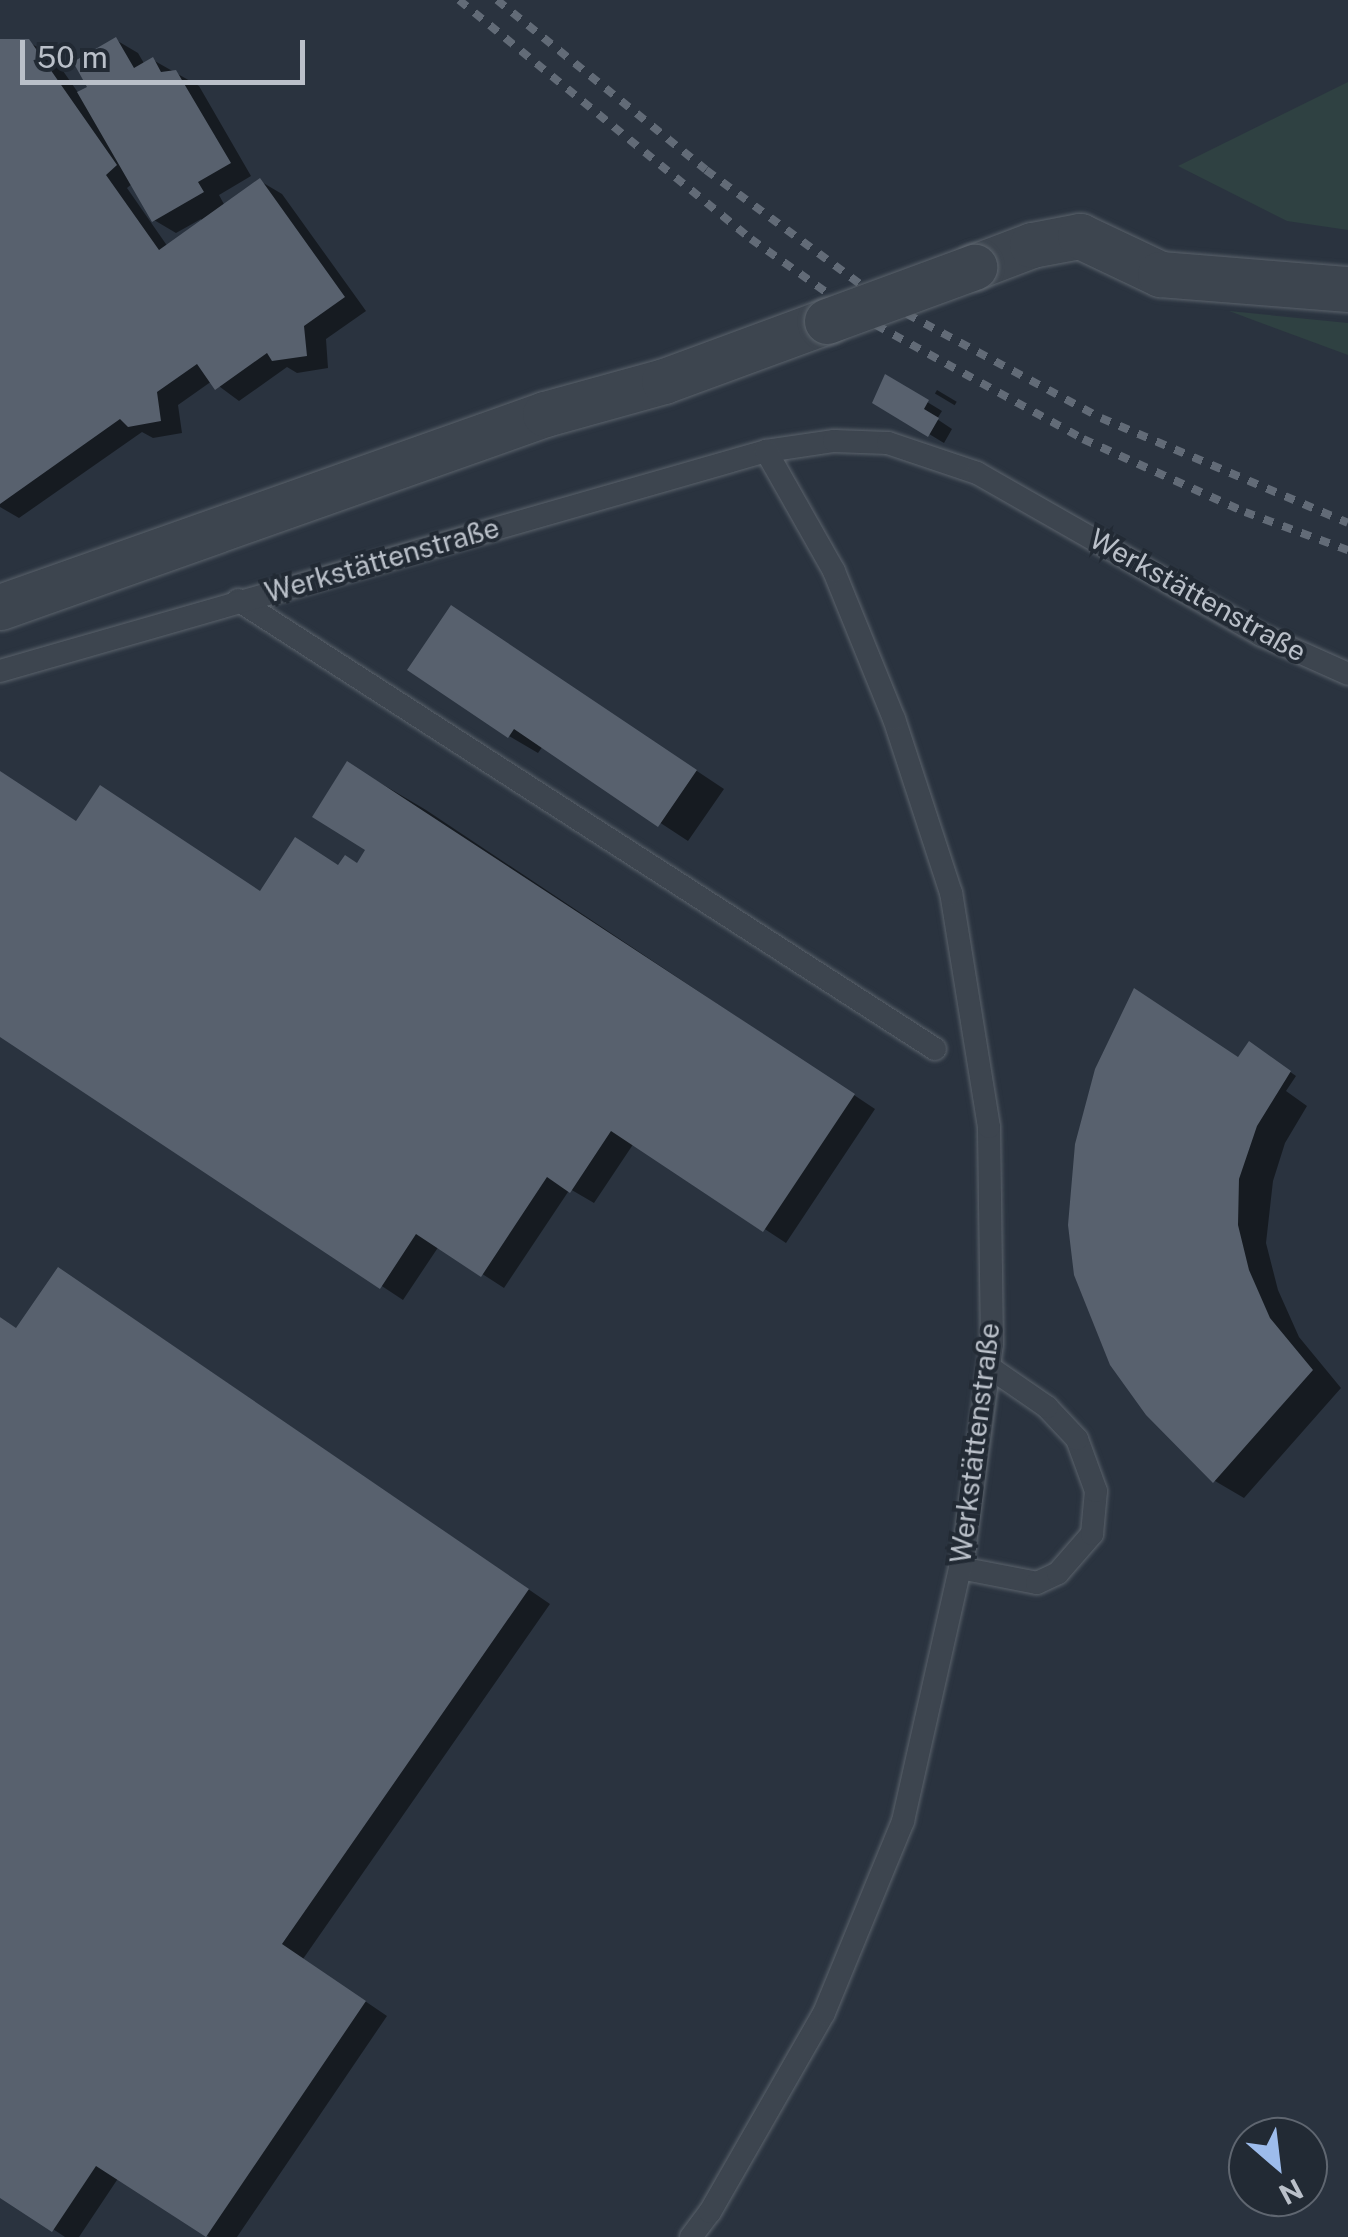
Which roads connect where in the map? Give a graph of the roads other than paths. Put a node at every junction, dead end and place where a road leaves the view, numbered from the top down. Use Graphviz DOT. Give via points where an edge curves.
graph roads {
  1 [pos="1348,290"];
  2 [pos="766,451"];
  3 [pos="238,600"];
  4 [pos="0,607"];
  5 [pos="0,672"];
  6 [pos="1348,674"];
  7 [pos="935,1048"];
  8 [pos="989,1367"];
  9 [pos="960,1568"];
  10 [pos="691,2237"];
  1 -- 4 [label="street, bridge" via="1160,274 1080,236 1032,246 664,381 545,414"];
  2 -- 3 [label="lane, Werkstättenstraße"];
  2 -- 6 [label="lane, Werkstättenstraße" via="834,441 888,444 977,473 1261,635"];
  2 -- 8 [label="lane, Werkstättenstraße" via="834,571 894,719 952,894 989,1126"];
  3 -- 5 [label="lane, Werkstättenstraße"];
  3 -- 7 [label="lane"];
  8 -- 9 [label="lane, Werkstättenstraße"];
  8 -- 9 [label="lane" via="1047,1407 1076,1439 1096,1491 1092,1534 1058,1574 1038,1583"];
  9 -- 10 [label="lane, Werkstättenstraße" via="904,1821 824,2013"];
}
